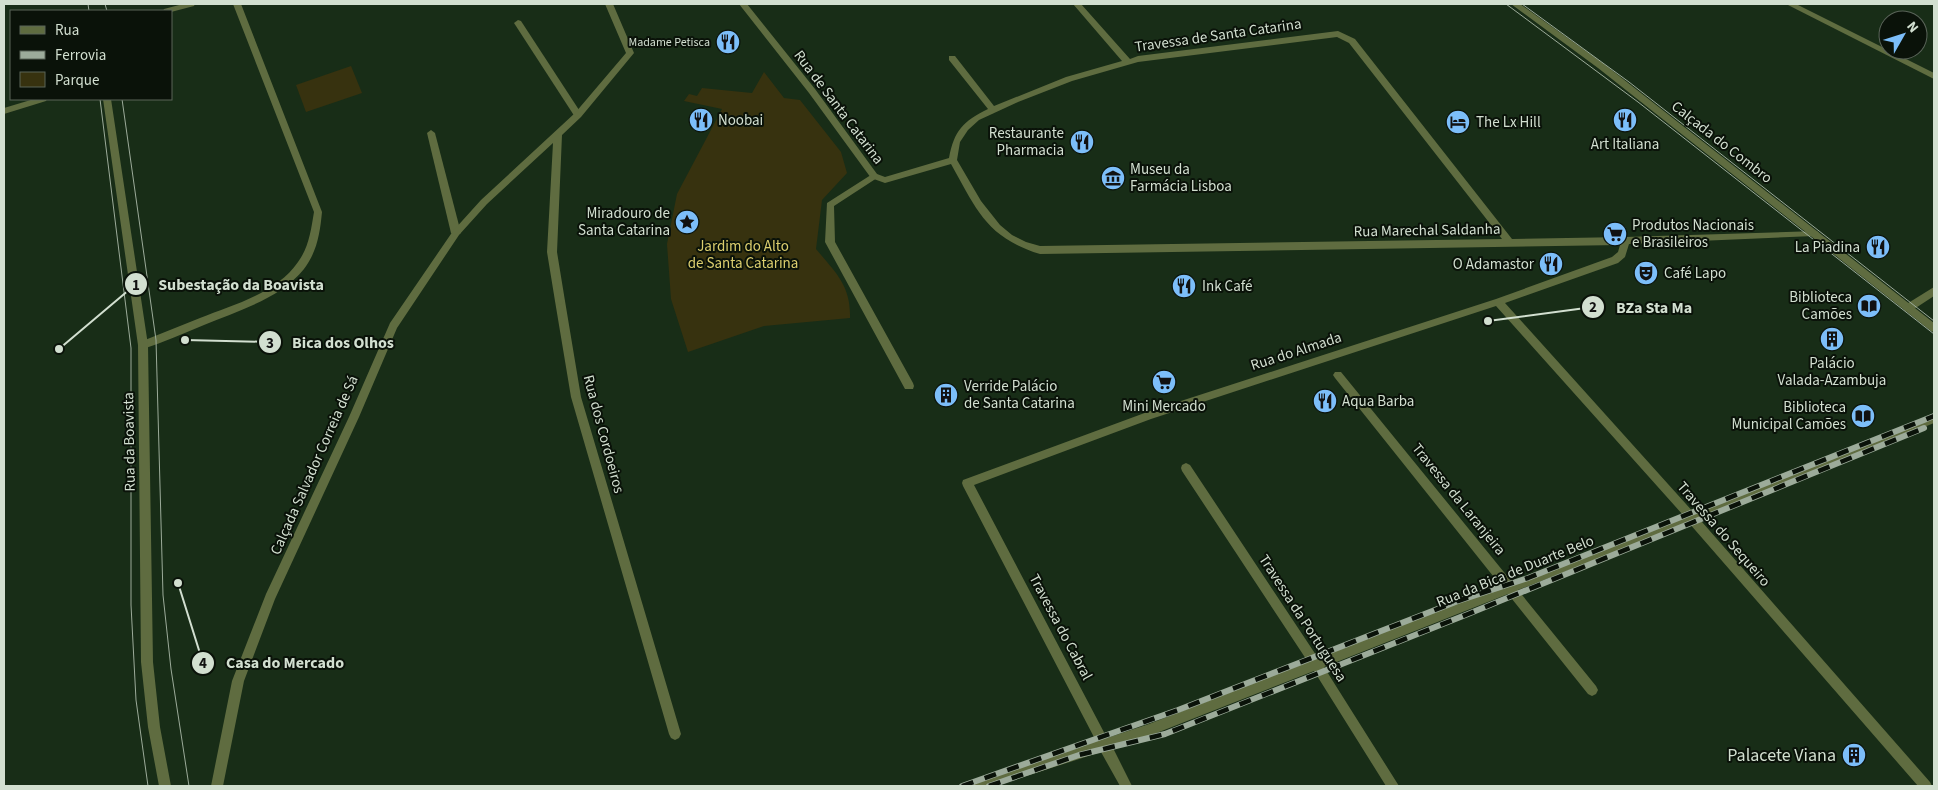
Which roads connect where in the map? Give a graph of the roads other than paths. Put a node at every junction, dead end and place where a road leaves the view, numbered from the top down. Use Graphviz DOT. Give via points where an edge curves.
graph roads {
  1 [pos="191,4"];
  2 [pos="237,4"];
  3 [pos="609,4"];
  4 [pos="743,4"];
  5 [pos="1077,4"];
  6 [pos="1515,4"];
  7 [pos="1790,4"];
  8 [pos="170,10"];
  9 [pos="518,23"];
  10 [pos="952,58"];
  11 [pos="1128,62"];
  12 [pos="1934,76"];
  13 [pos="40,100"];
  14 [pos="107,100"];
  15 [pos="992,109"];
  16 [pos="4,110"];
  17 [pos="578,115"];
  18 [pos="431,133"];
  19 [pos="558,133"];
  20 [pos="953,160"];
  21 [pos="874,176"];
  22 [pos="456,233"];
  23 [pos="1814,233"];
  24 [pos="1625,241"];
  25 [pos="1509,242"];
  26 [pos="1934,291"];
  27 [pos="1498,302"];
  28 [pos="1908,308"];
  29 [pos="1934,328"];
  30 [pos="143,345"];
  31 [pos="1338,375"];
  32 [pos="909,386"];
  33 [pos="1934,420"];
  34 [pos="1186,468"];
  35 [pos="967,483"];
  36 [pos="1691,518"];
  37 [pos="1512,589"];
  38 [pos="1316,665"];
  39 [pos="1592,690"];
  40 [pos="676,734"];
  41 [pos="1104,743"];
  42 [pos="165,786"];
  43 [pos="217,786"];
  44 [pos="977,786"];
  45 [pos="1126,786"];
  46 [pos="1393,786"];
  47 [pos="1926,786"];
  1 -- 8 [label="street"];
  2 -- 30 [label="street" via="318,212 318,232 304,263 282,286 263,297"];
  3 -- 17 [label="street, Calçada Salvador Correia de Sá" via="630,53"];
  4 -- 21 [label="street, Rua de Santa Catarina"];
  5 -- 11 [label="street"];
  6 -- 23 [label="street, Calçada do Combro" via="1601,66"];
  7 -- 12 [label="street"];
  9 -- 17 [label="street"];
  10 -- 15 [label="street"];
  11 -- 15 [label="street, Travessa de Santa Catarina" via="1043,88"];
  11 -- 25 [label="street, Travessa de Santa Catarina" via="1331,34 1344,36 1358,49"];
  13 -- 16 [label="street"];
  14 -- 30 [label="street, Rua da Boavista"];
  15 -- 20 [label="street, Travessa de Santa Catarina" via="965,128 956,142"];
  17 -- 19 [label="street, Calçada Salvador Correia de Sá"];
  18 -- 22 [label="street"];
  19 -- 22 [label="street, Calçada Salvador Correia de Sá" via="484,202"];
  19 -- 40 [label="street, Rua dos Cordoeiros" via="552,252 576,397"];
  20 -- 21 [label="street, Rua de Santa Catarina" via="885,180"];
  20 -- 25 [label="street, Rua Marechal Saldanha" via="992,225 1013,241 1040,250"];
  21 -- 32 [label="street" via="830,205 830,242"];
  22 -- 43 [label="street, Calçada Salvador Correia de Sá" via="393,326 270,598 238,681"];
  23 -- 24 [label="street, Rua Marechal Saldanha"];
  23 -- 28 [label="street, Calçada do Combro"];
  24 -- 25 [label="street, Rua Marechal Saldanha"];
  24 -- 27 [label="street, Rua do Almada" via="1622,254 1615,260"];
  26 -- 28 [label="street"];
  27 -- 35 [label="street, Rua do Almada" via="1150,415"];
  27 -- 36 [label="street, Travessa do Sequeiro"];
  28 -- 29 [label="street, Calçada do Combro"];
  30 -- 42 [label="street, Rua da Boavista" via="147,662"];
  31 -- 37 [label="street, Travessa da Laranjeira"];
  33 -- 36 [label="street, Rua da Bica de Duarte Belo"];
  34 -- 38 [label="street, Travessa da Portuguesa"];
  35 -- 41 [label="street, Travessa do Cabral"];
  36 -- 37 [label="street, Rua da Bica de Duarte Belo"];
  36 -- 47 [label="street, Travessa do Sequeiro"];
  37 -- 38 [label="street, Rua da Bica de Duarte Belo"];
  37 -- 39 [label="street, Travessa da Laranjeira"];
  38 -- 41 [label="street, Rua da Bica de Duarte Belo" via="1149,730"];
  38 -- 46 [label="street, Travessa da Portuguesa"];
  41 -- 44 [label="street, Rua da Bica de Duarte Belo"];
  41 -- 45 [label="street, Travessa do Cabral"];
}
